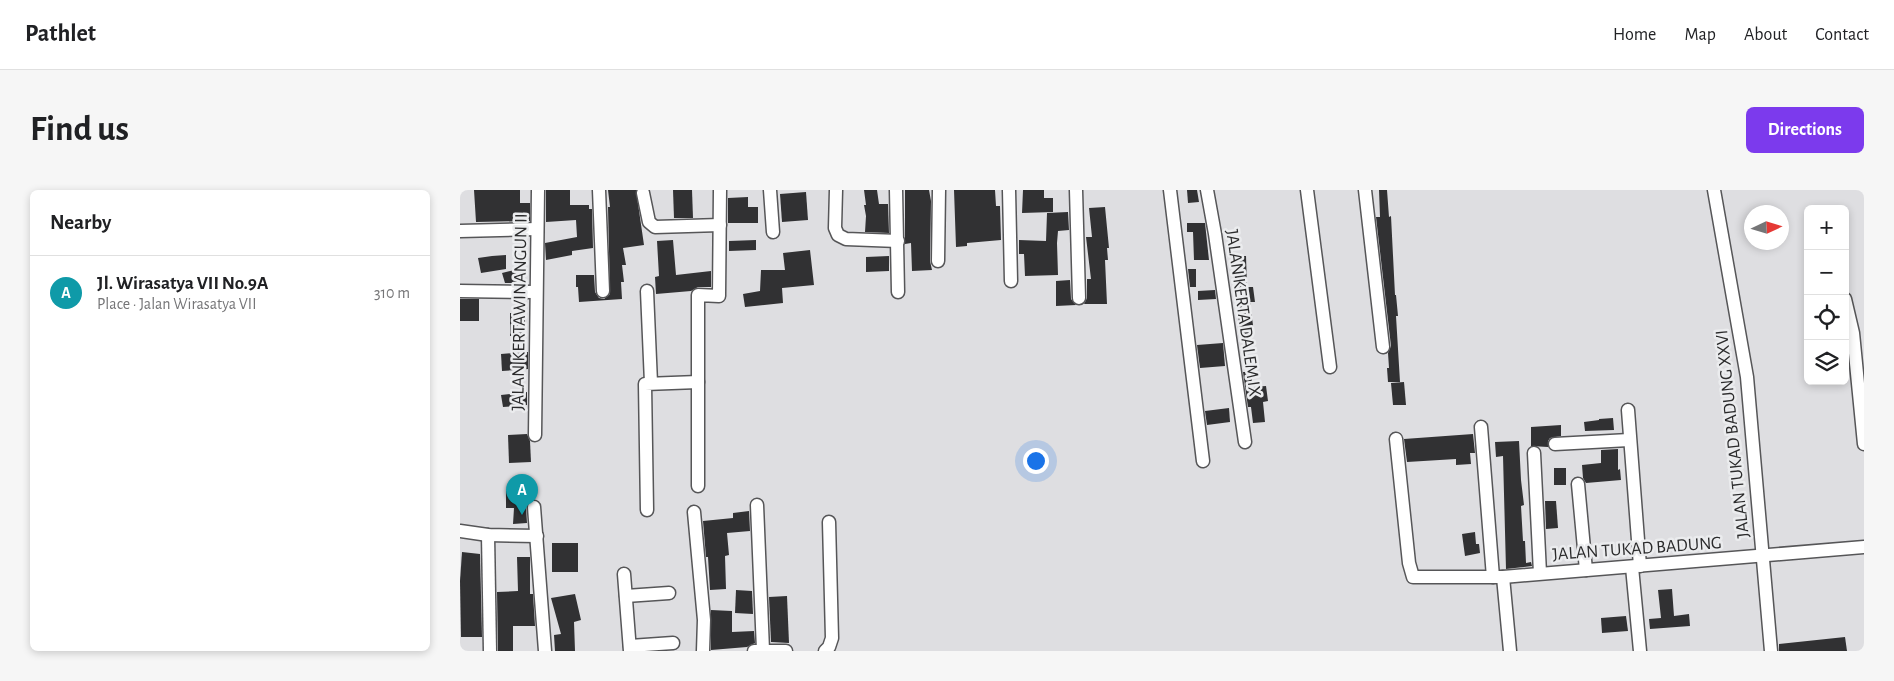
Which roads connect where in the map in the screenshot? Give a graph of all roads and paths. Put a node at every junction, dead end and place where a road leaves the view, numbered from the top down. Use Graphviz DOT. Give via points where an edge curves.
graph roads {
  1 [pos="538,190"];
  2 [pos="599,190"];
  3 [pos="720,190"];
  4 [pos="770,190"];
  5 [pos="836,190"];
  6 [pos="896,190"];
  7 [pos="938,190"];
  8 [pos="1009,190"];
  9 [pos="1076,190"];
  10 [pos="1170,190"];
  11 [pos="1207,190"];
  12 [pos="1307,190"];
  13 [pos="1365,190"];
  14 [pos="1714,190"];
  15 [pos="642,193"];
  16 [pos="720,225"];
  17 [pos="537,229"];
  18 [pos="460,231"];
  19 [pos="773,232"];
  20 [pos="898,241"];
  21 [pos="938,261"];
  22 [pos="1011,281"];
  23 [pos="460,291"];
  24 [pos="603,291"];
  25 [pos="647,291"];
  26 [pos="536,292"];
  27 [pos="898,292"];
  28 [pos="1080,298"];
  29 [pos="1849,309"];
  30 [pos="1858,332"];
  31 [pos="1383,347"];
  32 [pos="1330,367"];
  33 [pos="698,382"];
  34 [pos="651,383"];
  35 [pos="1628,410"];
  36 [pos="1481,428"];
  37 [pos="535,435"];
  38 [pos="1396,439"];
  39 [pos="1629,440"];
  40 [pos="1245,442"];
  41 [pos="1555,444"];
  42 [pos="1864,444"];
  43 [pos="1534,453"];
  44 [pos="1203,461"];
  45 [pos="1578,484"];
  46 [pos="698,486"];
  47 [pos="756,505"];
  48 [pos="534,507"];
  49 [pos="647,510"];
  50 [pos="694,512"];
  51 [pos="829,522"];
  52 [pos="460,531"];
  53 [pos="488,535"];
  54 [pos="537,536"];
  55 [pos="1864,546"];
  56 [pos="1762,556"];
  57 [pos="1636,567"];
  58 [pos="1586,570"];
  59 [pos="1540,573"];
  60 [pos="624,574"];
  61 [pos="1498,577"];
  62 [pos="669,593"];
  63 [pos="626,596"];
  64 [pos="673,643"];
  65 [pos="630,649"];
  66 [pos="490,651"];
  67 [pos="545,651"];
  68 [pos="703,651"];
  69 [pos="759,651"];
  70 [pos="786,651"];
  71 [pos="825,651"];
  72 [pos="1510,651"];
  73 [pos="1640,651"];
  74 [pos="1771,651"];
  1 -- 17 [label="street, JALAN KERTAWINANGUN II"];
  2 -- 24 [label="street"];
  3 -- 16 [label="street"];
  4 -- 19 [label="street"];
  5 -- 20 [label="street" via="835,228 838,235 846,239"];
  6 -- 20 [label="street"];
  7 -- 21 [label="street"];
  8 -- 22 [label="street"];
  9 -- 28 [label="street"];
  10 -- 44 [label="street"];
  11 -- 40 [label="street, JALAN KERTA DALEM IX"];
  12 -- 32 [label="street"];
  13 -- 31 [label="street"];
  14 -- 56 [label="street, JALAN TUKAD BADUNG XXVI" via="1747,377"];
  15 -- 16 [label="street" via="644,209 652,226"];
  16 -- 33 [label="street" via="719,296 698,295"];
  17 -- 18 [label="street"];
  17 -- 26 [label="street, JALAN KERTAWINANGUN II"];
  20 -- 27 [label="street"];
  23 -- 26 [label="street"];
  25 -- 34 [label="street"];
  26 -- 37 [label="street, JALAN KERTAWINANGUN II"];
  29 -- 30 [label="street"];
  30 -- 42 [label="street"];
  33 -- 34 [label="street"];
  33 -- 46 [label="street"];
  34 -- 49 [label="street" via="645,384"];
  35 -- 39 [label="street"];
  36 -- 61 [label="street"];
  38 -- 61 [label="street, JALAN TUKAD BADUNG" via="1412,576"];
  39 -- 41 [label="street"];
  39 -- 57 [label="street"];
  43 -- 59 [label="street"];
  45 -- 58 [label="street"];
  47 -- 69 [label="street"];
  48 -- 54 [label="street"];
  50 -- 68 [label="street" via="704,620"];
  51 -- 71 [label="street" via="832,638 830,647"];
  52 -- 53 [label="street"];
  53 -- 54 [label="street"];
  53 -- 66 [label="street"];
  54 -- 67 [label="street"];
  55 -- 56 [label="street, JALAN TUKAD BADUNG"];
  56 -- 57 [label="street, JALAN TUKAD BADUNG"];
  56 -- 74 [label="street, JALAN TUKAD BADUNG XXVI"];
  57 -- 58 [label="street, JALAN TUKAD BADUNG"];
  57 -- 73 [label="street"];
  58 -- 59 [label="street, JALAN TUKAD BADUNG"];
  59 -- 61 [label="street, JALAN TUKAD BADUNG"];
  60 -- 63 [label="street"];
  61 -- 72 [label="street"];
  62 -- 63 [label="street"];
  63 -- 65 [label="street"];
  64 -- 65 [label="street"];
  69 -- 70 [label="street"];
}
